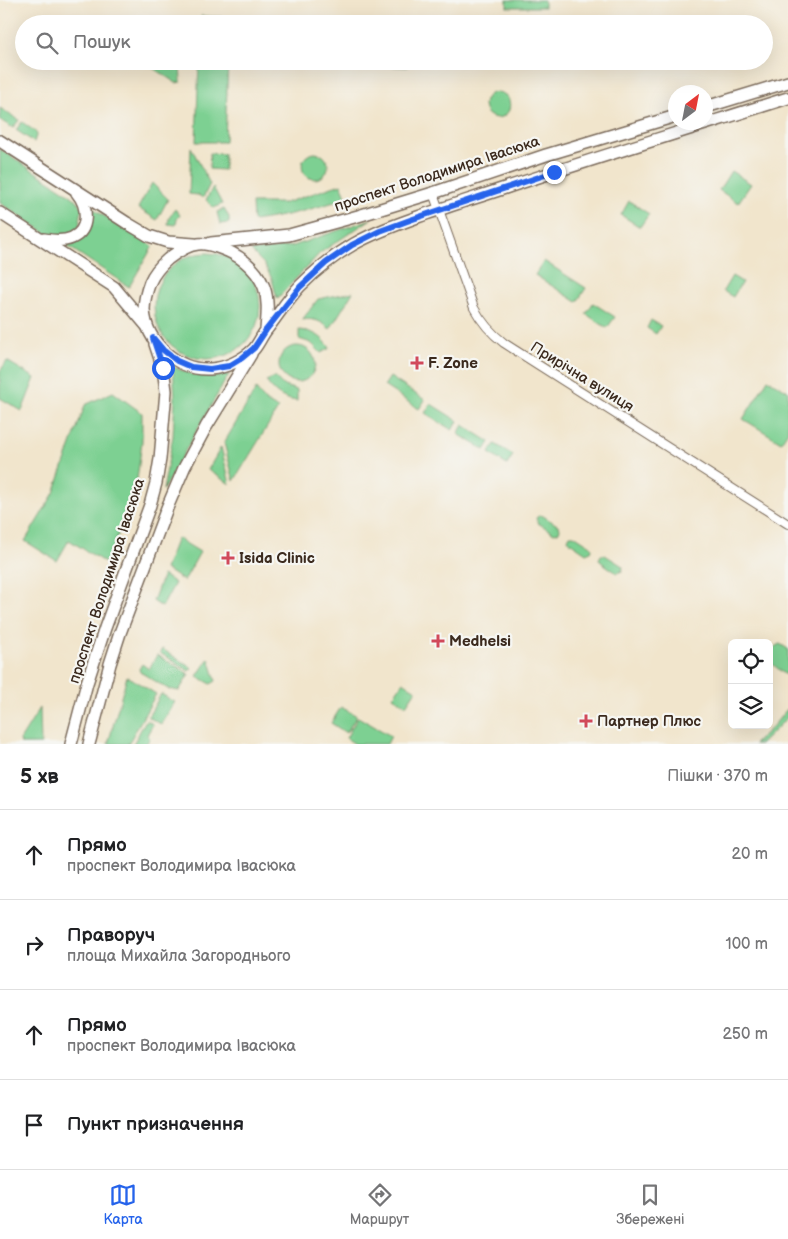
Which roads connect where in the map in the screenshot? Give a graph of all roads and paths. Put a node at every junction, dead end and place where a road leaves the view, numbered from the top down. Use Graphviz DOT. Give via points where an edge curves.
graph roads {
  1 [pos="788,82"];
  2 [pos="788,98"];
  3 [pos="713,105"];
  4 [pos="668,118"];
  5 [pos="0,141"];
  6 [pos="73,188"];
  7 [pos="433,193"];
  8 [pos="440,210"];
  9 [pos="0,213"];
  10 [pos="40,239"];
  11 [pos="200,244"];
  12 [pos="266,330"];
  13 [pos="150,332"];
  14 [pos="254,348"];
  15 [pos="788,524"];
  16 [pos="71,744"];
  17 [pos="89,744"];
  1 -- 3 [label="main road"];
  2 -- 8 [label="main road"];
  4 -- 7 [label="main road, проспект Володимира Івасюка"];
  5 -- 6 [label="main road"];
  6 -- 10 [label="main road" via="84,205 86,218 80,233 65,240"];
  6 -- 11 [label="main road" via="149,236 168,242"];
  7 -- 8 [label="street, Прирічна вулиця"];
  7 -- 11 [label="main road, проспект Володимира Івасюка" via="289,235"];
  8 -- 12 [label="main road" via="380,231 352,245 300,287"];
  8 -- 15 [label="street, Прирічна вулиця" via="474,308 493,335"];
  9 -- 10 [label="main road"];
  10 -- 13 [label="main road" via="114,288"];
  11 -- 12 [label="main road" via="225,249 255,271 264,288 268,306"];
  11 -- 13 [label="main road" via="177,252 161,265 151,279 144,310"];
  12 -- 14 [label="main road"];
  13 -- 14 [label="main road" via="163,350 191,367 229,366"];
  13 -- 16 [label="main road, проспект Володимира Івасюка" via="163,368 166,391 156,482 104,628"];
  14 -- 17 [label="main road, проспект Володимира Івасюка" via="184,468 167,508 120,633"];
}
